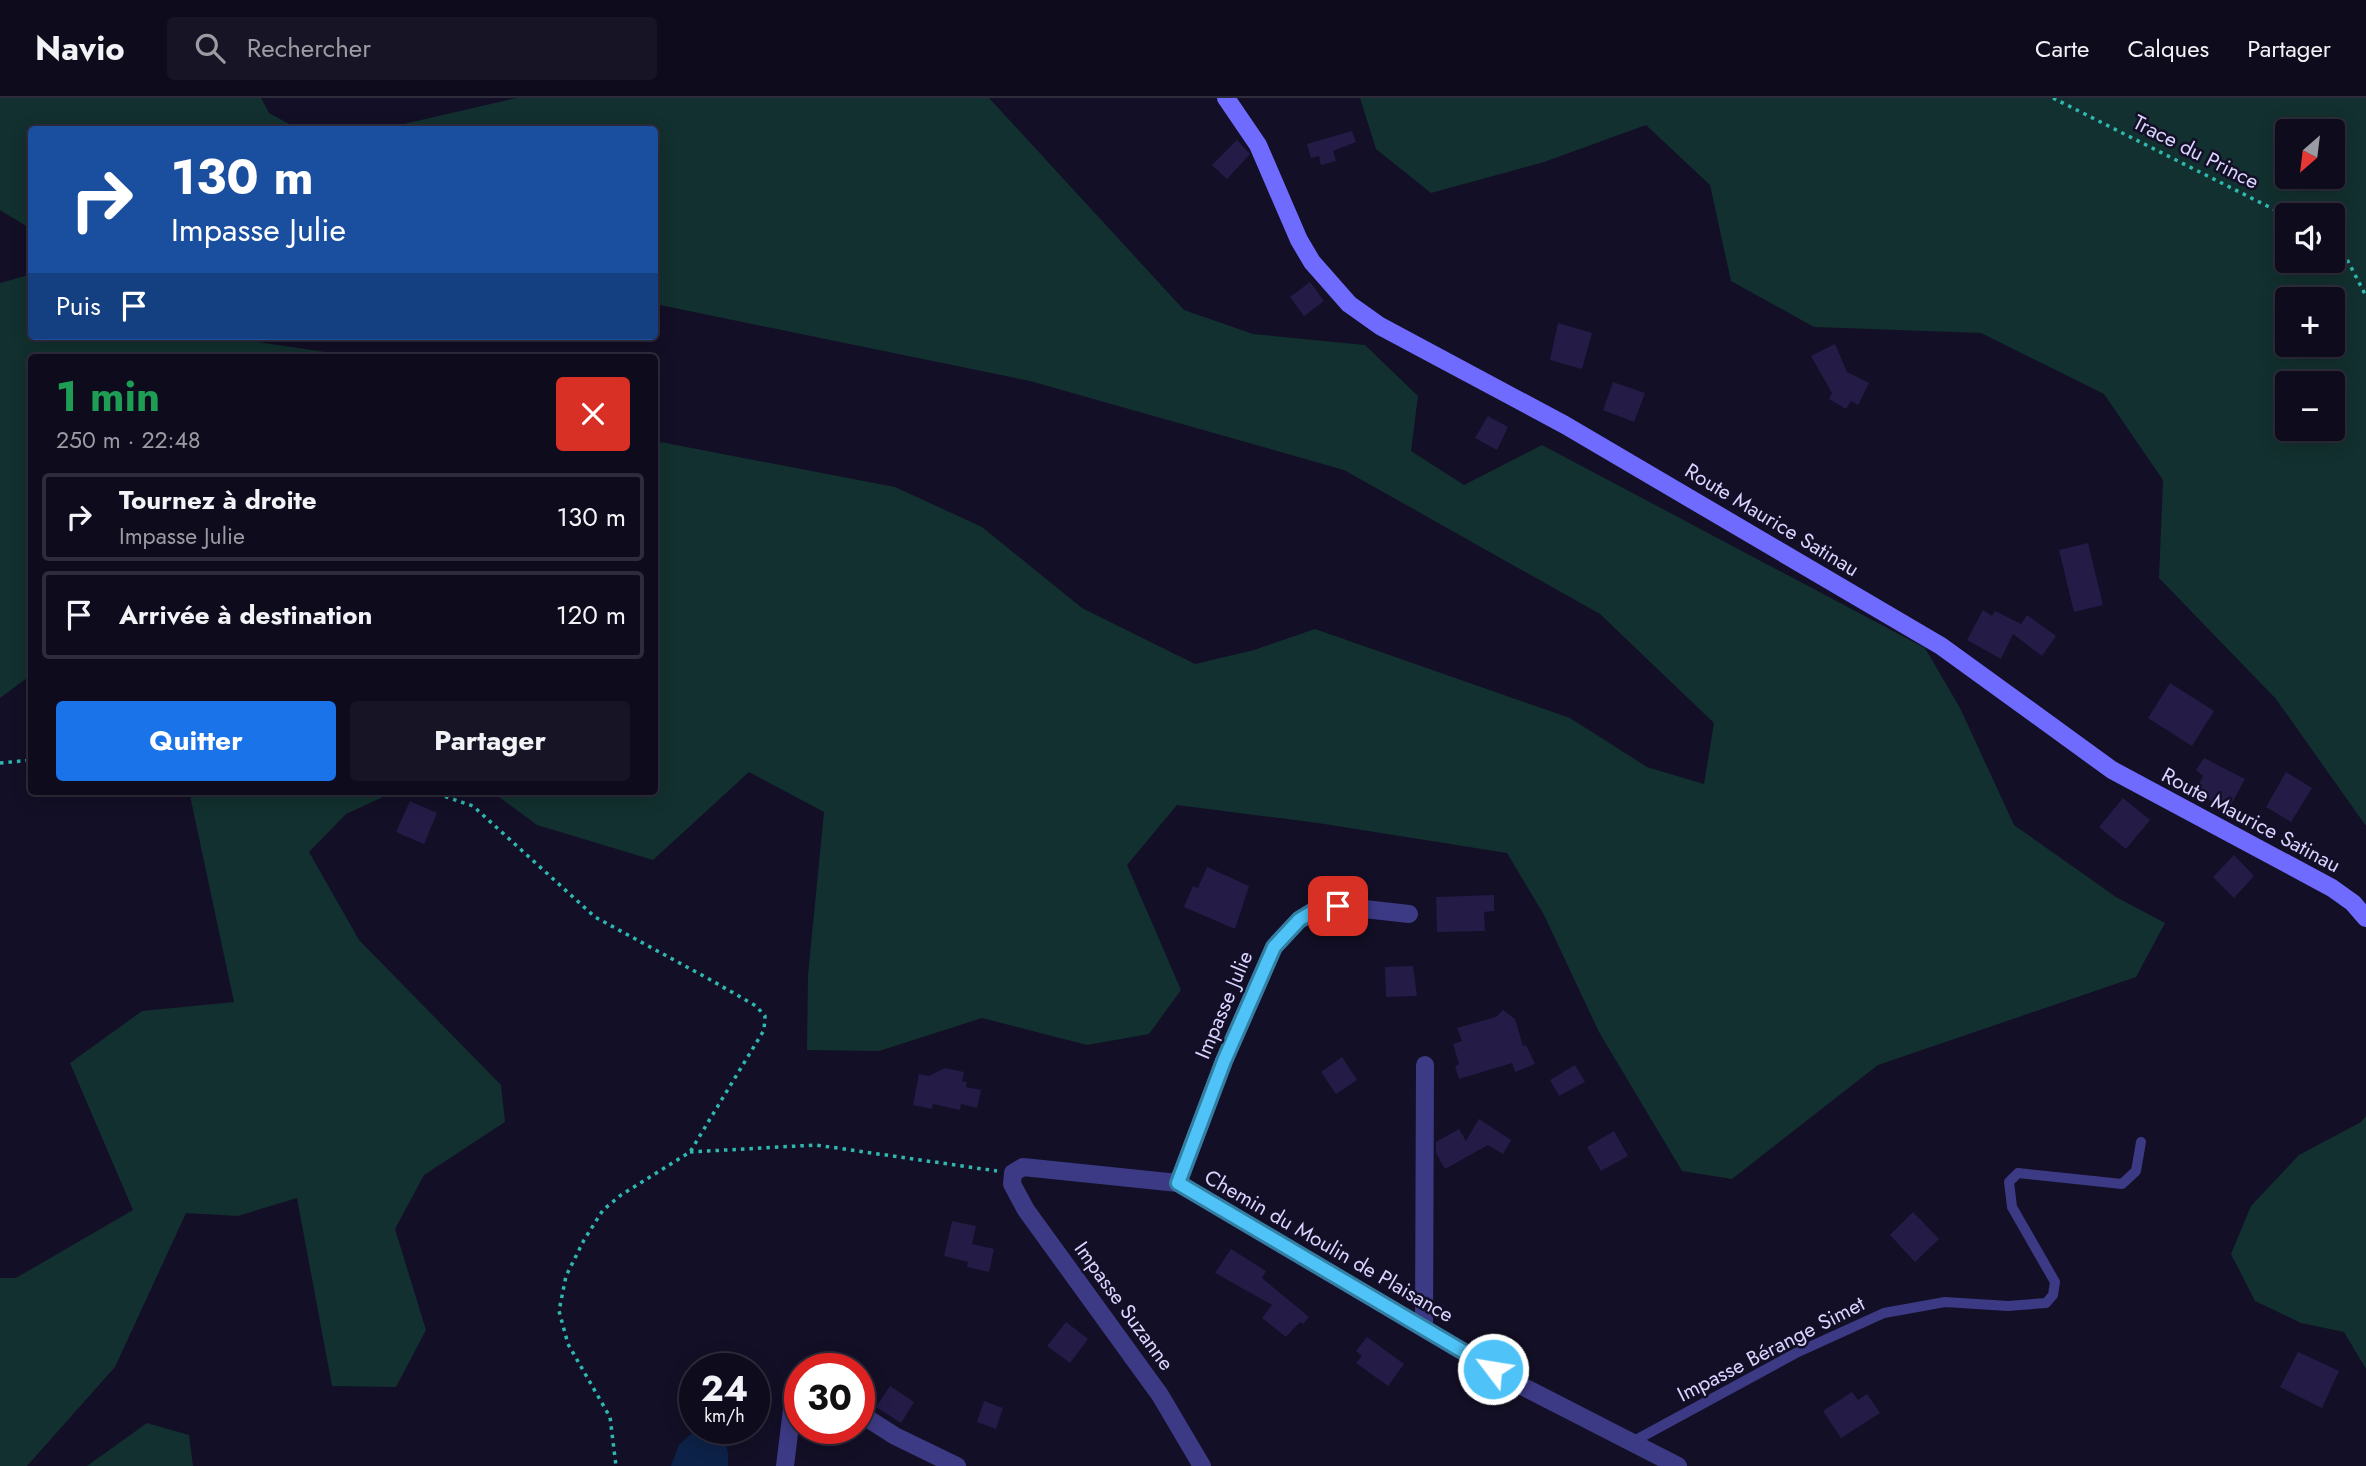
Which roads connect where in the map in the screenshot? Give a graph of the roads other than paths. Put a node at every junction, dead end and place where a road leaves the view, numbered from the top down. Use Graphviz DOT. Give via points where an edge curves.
graph roads {
  1 [pos="1226,98"];
  2 [pos="1409,914"];
  3 [pos="2366,918"];
  4 [pos="1424,1065"];
  5 [pos="2141,1142"];
  6 [pos="1013,1174"];
  7 [pos="1178,1183"];
  8 [pos="1424,1328"];
  9 [pos="875,1423"];
  10 [pos="1634,1441"];
  11 [pos="788,1444"];
  12 [pos="785,1466"];
  13 [pos="957,1466"];
  14 [pos="1202,1466"];
  15 [pos="1678,1466"];
  1 -- 3 [label="main road, Route Maurice Satinau" via="1258,145 1312,262 1349,303 1380,327 1565,425 1941,646 2112,770 2332,888"];
  2 -- 7 [label="street, Impasse Julie" via="1338,906 1317,909 1299,920 1274,947"];
  4 -- 8 [label="street"];
  5 -- 10 [label="lane, Impasse Bérange Simet" via="2136,1171 2122,1184 2018,1173 2009,1182 2012,1207 2055,1282 2046,1303 1945,1302 1884,1313 1796,1353"];
  6 -- 7 [label="street, Chemin du Moulin de Plaisance" via="1023,1167 1037,1167"];
  6 -- 14 [label="street, Impasse Suzanne" via="1012,1184 1026,1210 1160,1395"];
  7 -- 8 [label="street, Chemin du Moulin de Plaisance"];
  8 -- 10 [label="street, Chemin du Moulin de Plaisance" via="1516,1383"];
  9 -- 13 [label="street"];
  10 -- 15 [label="street, Chemin du Moulin de Plaisance"];
  11 -- 12 [label="street"];
}
